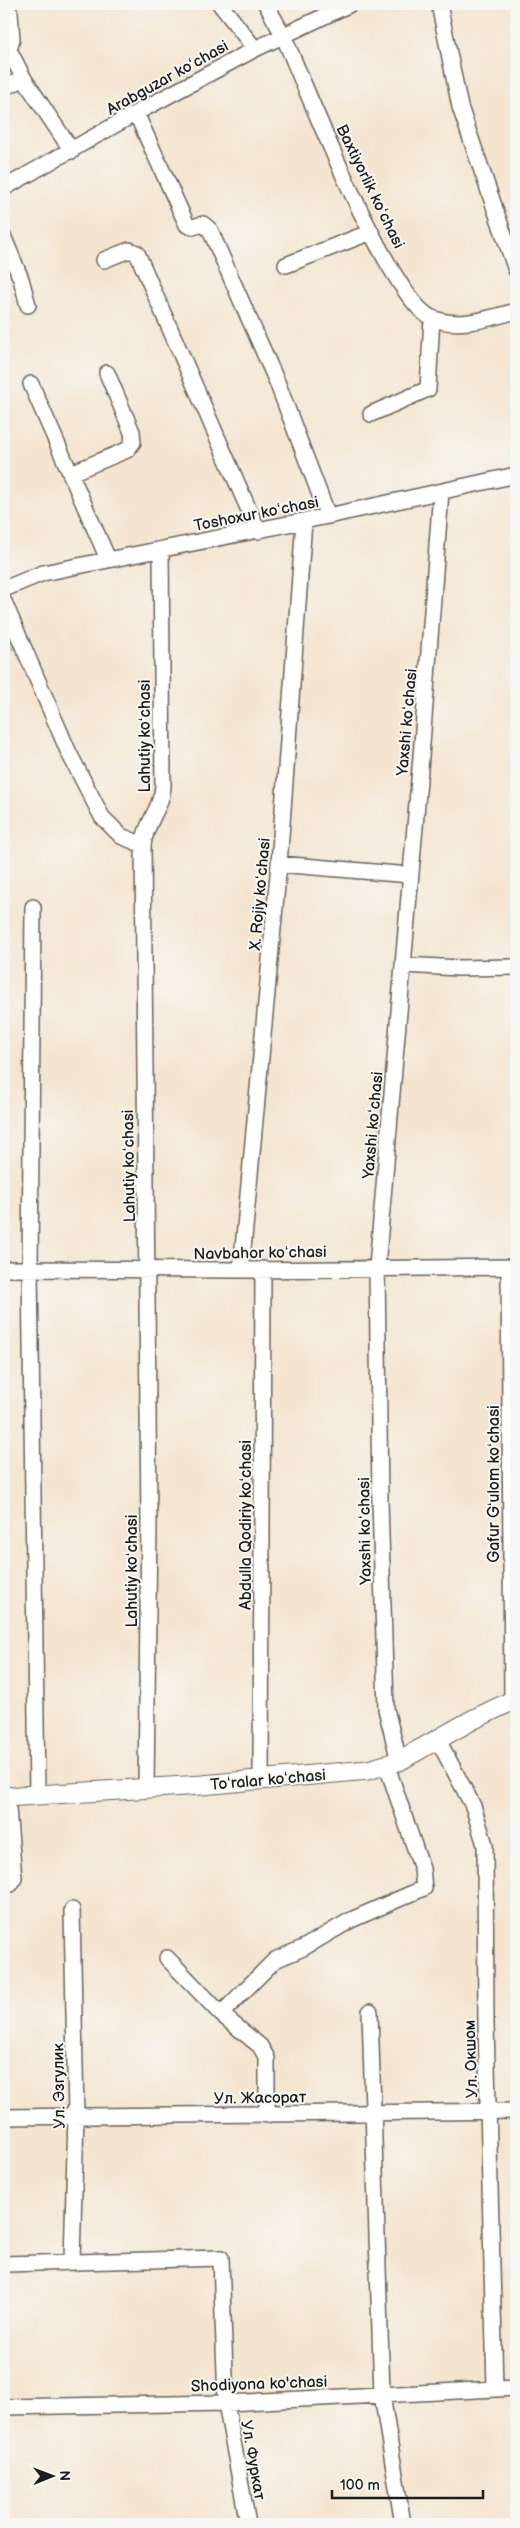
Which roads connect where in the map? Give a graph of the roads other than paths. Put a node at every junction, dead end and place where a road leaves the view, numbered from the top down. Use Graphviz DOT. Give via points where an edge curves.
graph roads {
  1 [pos="220,4"];
  2 [pos="266,4"];
  3 [pos="350,4"];
  4 [pos="439,4"];
  5 [pos="10,13"];
  6 [pos="283,35"];
  7 [pos="255,49"];
  8 [pos="24,79"];
  9 [pos="4,87"];
  10 [pos="136,113"];
  11 [pos="72,150"];
  12 [pos="4,188"];
  13 [pos="370,232"];
  14 [pos="4,238"];
  15 [pos="104,260"];
  16 [pos="286,265"];
  17 [pos="516,270"];
  18 [pos="28,305"];
  19 [pos="516,312"];
  20 [pos="432,318"];
  21 [pos="107,373"];
  22 [pos="31,384"];
  23 [pos="370,414"];
  24 [pos="71,473"];
  25 [pos="516,475"];
  26 [pos="441,492"];
  27 [pos="328,516"];
  28 [pos="304,521"];
  29 [pos="258,530"];
  30 [pos="160,550"];
  31 [pos="108,560"];
  32 [pos="4,589"];
  33 [pos="4,602"];
  34 [pos="143,845"];
  35 [pos="279,864"];
  36 [pos="410,875"];
  37 [pos="33,908"];
  38 [pos="403,965"];
  39 [pos="516,967"];
  40 [pos="377,1267"];
  41 [pos="513,1267"];
  42 [pos="4,1269"];
  43 [pos="30,1269"];
  44 [pos="263,1269"];
  45 [pos="147,1270"];
  46 [pos="241,1270"];
  47 [pos="514,1700"];
  48 [pos="438,1740"];
  49 [pos="393,1764"];
  50 [pos="262,1780"];
  51 [pos="146,1787"];
  52 [pos="38,1795"];
  53 [pos="5,1797"];
  54 [pos="4,1886"];
  55 [pos="72,1910"];
  56 [pos="167,1958"];
  57 [pos="370,2012"];
  58 [pos="221,2014"];
  59 [pos="490,2111"];
  60 [pos="516,2111"];
  61 [pos="372,2114"];
  62 [pos="267,2115"];
  63 [pos="76,2116"];
  64 [pos="4,2117"];
  65 [pos="72,2261"];
  66 [pos="4,2264"];
  67 [pos="495,2388"];
  68 [pos="516,2388"];
  69 [pos="382,2396"];
  70 [pos="226,2403"];
  71 [pos="4,2407"];
  72 [pos="248,2524"];
  73 [pos="403,2524"];
  1 -- 7 [label="street"];
  2 -- 6 [label="street, Baxtiyorlik koʻchasi"];
  3 -- 6 [label="street, Arabguzar koʻchasi"];
  4 -- 17 [label="street" via="460,107"];
  5 -- 8 [label="street" via="12,39 8,50"];
  6 -- 7 [label="street, Arabguzar koʻchasi"];
  6 -- 13 [label="street, Baxtiyorlik koʻchasi"];
  7 -- 10 [label="street, Arabguzar koʻchasi"];
  8 -- 9 [label="street"];
  8 -- 11 [label="street"];
  10 -- 11 [label="street, Arabguzar koʻchasi"];
  10 -- 27 [label="street" via="187,225 203,224 210,230 277,382"];
  11 -- 12 [label="street, Arabguzar koʻchasi"];
  13 -- 16 [label="street"];
  13 -- 20 [label="street, Baxtiyorlik koʻchasi" via="406,292"];
  14 -- 18 [label="street"];
  15 -- 29 [label="street" via="126,250 137,253"];
  19 -- 20 [label="street" via="473,322"];
  20 -- 23 [label="street" via="428,389"];
  21 -- 24 [label="street" via="132,432 133,442 127,450"];
  22 -- 24 [label="street"];
  24 -- 31 [label="street"];
  25 -- 26 [label="street, Toshoxur koʻchasi"];
  26 -- 27 [label="street, Toshoxur koʻchasi"];
  26 -- 36 [label="street, Yaxshi koʻchasi"];
  27 -- 28 [label="street, Toshoxur koʻchasi"];
  28 -- 29 [label="street, Toshoxur koʻchasi"];
  28 -- 35 [label="street, X. Rojiy koʻchasi"];
  29 -- 30 [label="street, Toshoxur koʻchasi"];
  30 -- 31 [label="street, Toshoxur koʻchasi"];
  30 -- 34 [label="street, Lahutiy koʻchasi" via="163,787 161,804 145,830"];
  31 -- 32 [label="street, Toshoxur koʻchasi" via="43,572"];
  33 -- 34 [label="street" via="69,753 102,817 121,836"];
  34 -- 45 [label="street, Lahutiy koʻchasi"];
  35 -- 36 [label="street"];
  35 -- 46 [label="street, X. Rojiy koʻchasi"];
  36 -- 38 [label="street, Yaxshi koʻchasi"];
  37 -- 43 [label="street"];
  38 -- 39 [label="street"];
  38 -- 40 [label="street, Yaxshi koʻchasi"];
  40 -- 41 [label="street, Navbahor koʻchasi"];
  40 -- 44 [label="street, Navbahor koʻchasi"];
  40 -- 49 [label="street, Yaxshi koʻchasi" via="386,1709"];
  41 -- 47 [label="street, Gafur Gʻulom koʻchasi"];
  42 -- 43 [label="street, Navbahor koʻchasi"];
  43 -- 45 [label="street, Navbahor koʻchasi"];
  43 -- 52 [label="street"];
  44 -- 46 [label="street, Navbahor koʻchasi"];
  44 -- 50 [label="street, Abdulla Qodiriy koʻchasi"];
  45 -- 46 [label="street, Navbahor koʻchasi"];
  45 -- 51 [label="street, Lahutiy koʻchasi"];
  47 -- 48 [label="main road, Toʻralar koʻchasi"];
  48 -- 49 [label="main road, Toʻralar koʻchasi"];
  48 -- 59 [label="street, Ул. Окшом" via="473,1806 485,1845"];
  49 -- 50 [label="main road, Toʻralar koʻchasi"];
  49 -- 58 [label="street, Yaxshi koʻchasi" via="422,1869 424,1888 351,1920 303,1948 274,1960"];
  50 -- 51 [label="main road, Toʻralar koʻchasi"];
  51 -- 52 [label="main road, Toʻralar koʻchasi"];
  52 -- 53 [label="main road, Toʻralar koʻchasi"];
  53 -- 54 [label="street" via="14,1878 11,1884"];
  55 -- 63 [label="street, Ул. Эзгулик"];
  56 -- 58 [label="street"];
  57 -- 61 [label="street"];
  58 -- 62 [label="street" via="260,2046 267,2058"];
  59 -- 60 [label="street, Ул. Жасорат"];
  59 -- 61 [label="street, Ул. Жасорат"];
  59 -- 67 [label="street, Ул. Окшом"];
  61 -- 62 [label="street, Ул. Жасорат"];
  61 -- 69 [label="street"];
  62 -- 63 [label="street, Ул. Жасорат"];
  63 -- 64 [label="street, Ул. Жасорат"];
  63 -- 65 [label="street, Ул. Эзгулик"];
  65 -- 66 [label="street"];
  65 -- 70 [label="street, Ул. Фуркат" via="221,2258"];
  67 -- 68 [label="street, Shodiyona ko'chasi"];
  67 -- 69 [label="street, Shodiyona ko'chasi"];
  69 -- 70 [label="street, Shodiyona ko'chasi"];
  69 -- 73 [label="street"];
  70 -- 71 [label="street, Shodiyona ko'chasi"];
  70 -- 72 [label="street, Ул. Фуркат"];
}
